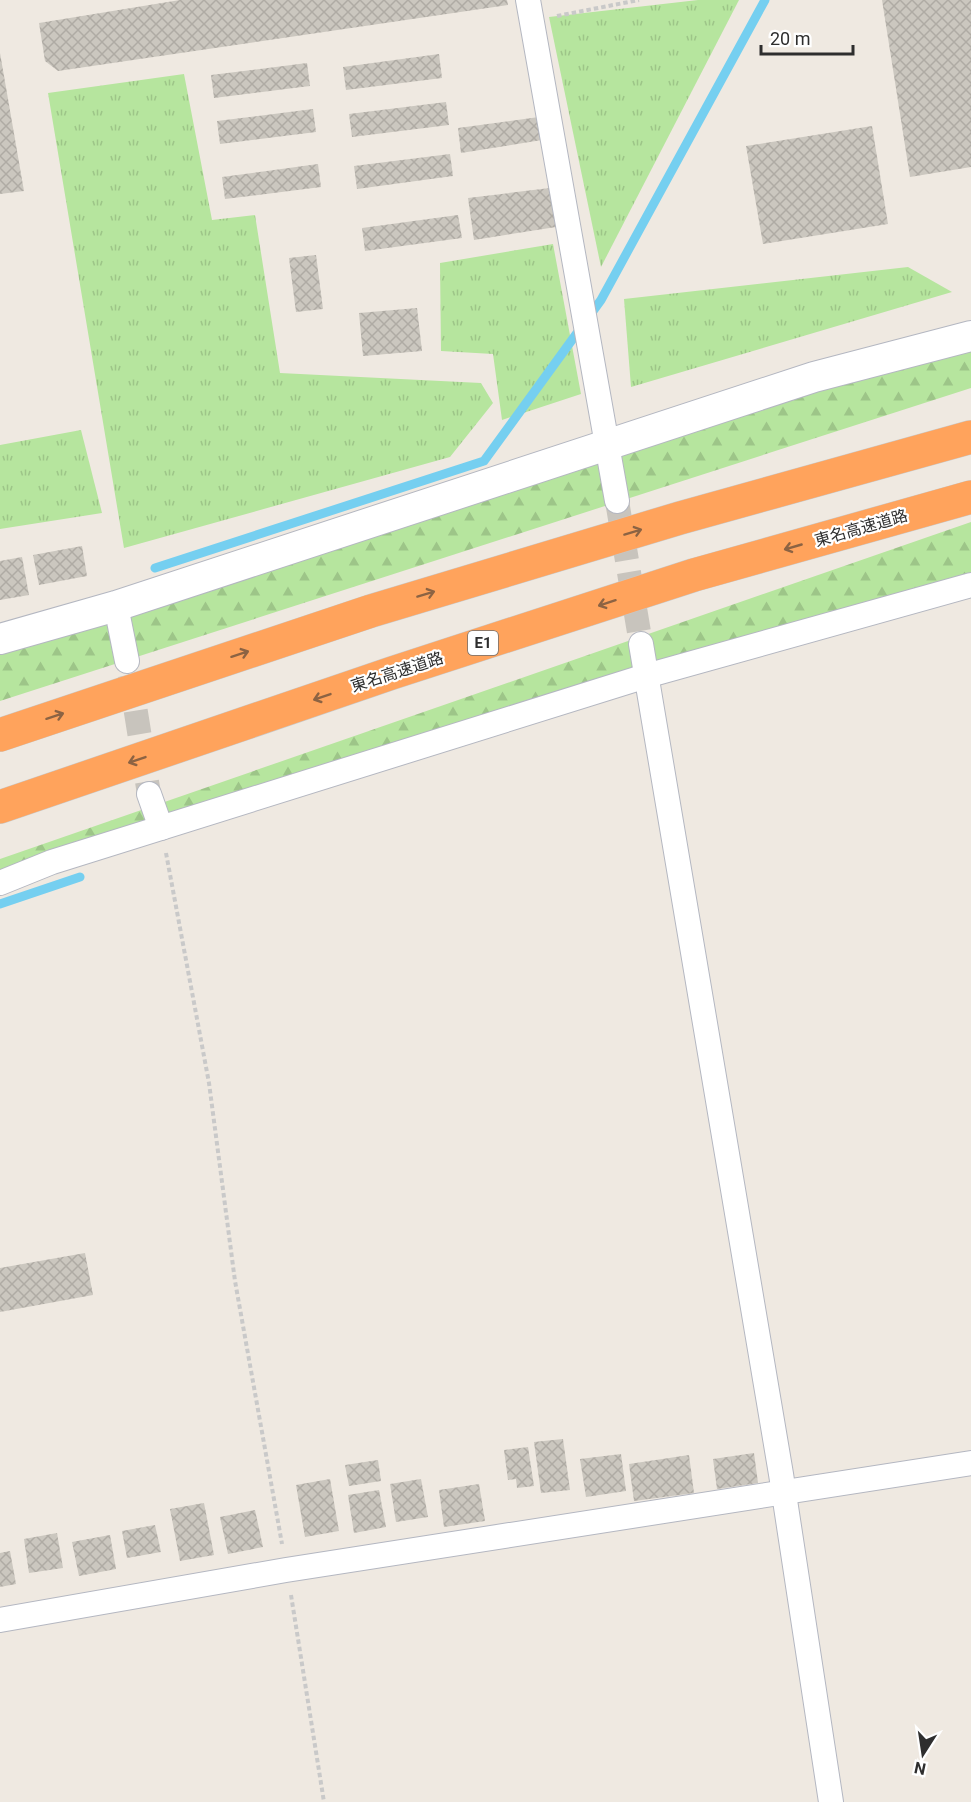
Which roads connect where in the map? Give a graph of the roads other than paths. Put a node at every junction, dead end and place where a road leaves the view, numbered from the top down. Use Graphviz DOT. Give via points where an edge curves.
graph roads {
  1 [pos="530,10"];
  2 [pos="971,336"];
  3 [pos="971,437"];
  4 [pos="607,444"];
  5 [pos="971,497"];
  6 [pos="616,501"];
  7 [pos="971,585"];
  8 [pos="116,606"];
  9 [pos="0,639"];
  10 [pos="641,644"];
  11 [pos="127,661"];
  12 [pos="646,676"];
  13 [pos="0,735"];
  14 [pos="149,794"];
  15 [pos="0,807"];
  16 [pos="161,828"];
  17 [pos="0,883"];
  18 [pos="971,1463"];
  19 [pos="784,1494"];
  20 [pos="0,1620"];
  21 [pos="831,1802"];
  1 -- 4 [label="street"];
  2 -- 4 [label="street" via="814,377"];
  13 -- 3 [label="highway, one-way" via="371,611 680,518"];
  4 -- 6 [label="street"];
  4 -- 8 [label="street"];
  5 -- 15 [label="highway, 東名高速道路 / E1, one-way" via="694,575 403,669"];
  7 -- 12 [label="street"];
  8 -- 9 [label="street"];
  8 -- 11 [label="street"];
  10 -- 12 [label="street"];
  12 -- 16 [label="street"];
  12 -- 19 [label="street"];
  14 -- 16 [label="street"];
  16 -- 17 [label="street" via="52,862"];
  18 -- 19 [label="street"];
  19 -- 20 [label="street" via="286,1570"];
  19 -- 21 [label="street"];
}
